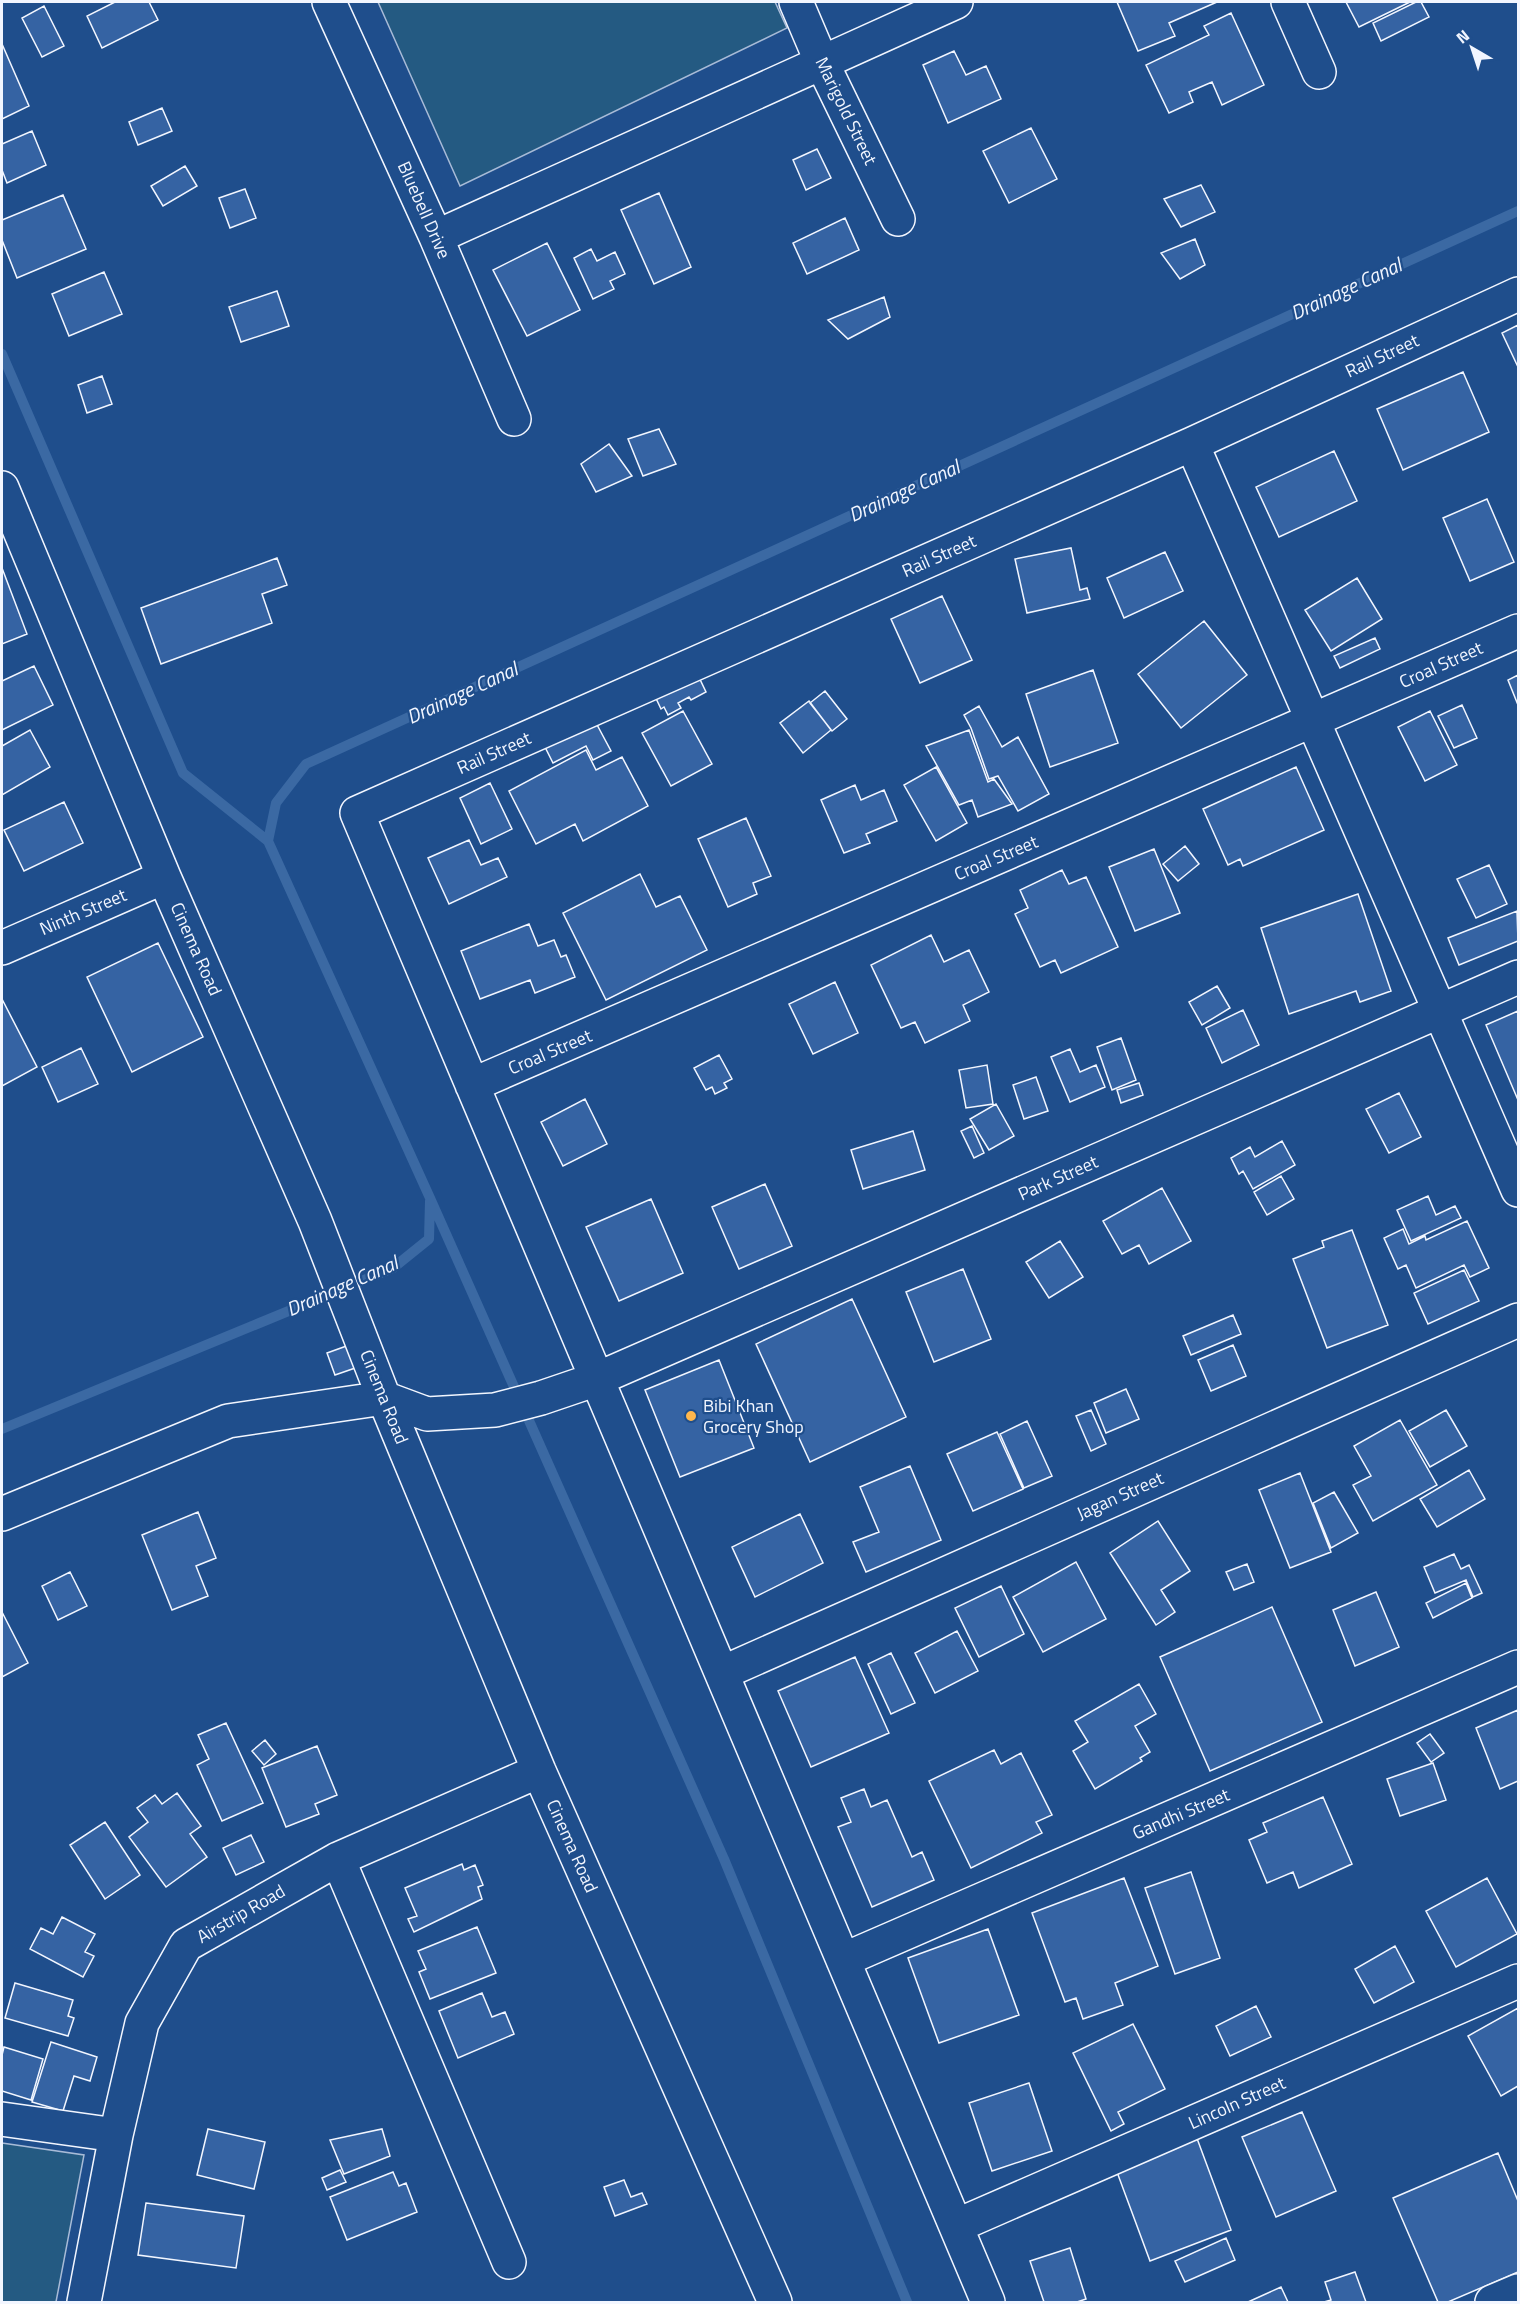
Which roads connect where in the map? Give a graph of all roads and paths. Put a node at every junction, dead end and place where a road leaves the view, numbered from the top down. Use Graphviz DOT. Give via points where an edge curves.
graph roads {
  1 [pos="329,2"];
  2 [pos="796,2"];
  3 [pos="956,2"];
  4 [pos="1288,2"];
  5 [pos="822,63"];
  6 [pos="1319,72"];
  7 [pos="898,219"];
  8 [pos="436,237"];
  9 [pos="1518,294"];
  10 [pos="514,419"];
  11 [pos="1192,444"];
  12 [pos="2,489"];
  13 [pos="1518,631"];
  14 [pos="1313,721"];
  15 [pos="164,877"];
  16 [pos="2,948"];
  17 [pos="1518,977"];
  18 [pos="1440,1011"];
  19 [pos="472,1085"];
  20 [pos="1518,1190"];
  21 [pos="1518,1320"];
  22 [pos="597,1379"];
  23 [pos="384,1398"];
  24 [pos="2,1514"];
  25 [pos="1518,1667"];
  26 [pos="722,1673"];
  27 [pos="539,1771"];
  28 [pos="338,1859"];
  29 [pos="843,1960"];
  30 [pos="1518,1981"];
  31 [pos="2,2119"];
  32 [pos="116,2135"];
  33 [pos="956,2226"];
  34 [pos="509,2262"];
  35 [pos="1518,2291"];
  36 [pos="84,2302"];
  37 [pos="776,2302"];
  38 [pos="988,2302"];
  39 [pos="1492,2302"];
  1 -- 8 [label="street, Bluebell Drive"];
  2 -- 5 [label="street, Marigold Street"];
  3 -- 5 [label="street"];
  4 -- 6 [label="street"];
  5 -- 7 [label="street, Marigold Street"];
  5 -- 8 [label="street"];
  8 -- 10 [label="street, Bluebell Drive"];
  9 -- 11 [label="street, Rail Street"];
  11 -- 14 [label="street"];
  11 -- 19 [label="street, Rail Street" via="357,813"];
  12 -- 15 [label="street, Cinema Road"];
  13 -- 14 [label="street, Croal Street"];
  14 -- 18 [label="street"];
  14 -- 19 [label="street, Croal Street"];
  15 -- 16 [label="street, Ninth Street"];
  15 -- 23 [label="street, Cinema Road" via="315,1221"];
  17 -- 18 [label="street, Park Street"];
  18 -- 20 [label="street"];
  18 -- 22 [label="street, Park Street"];
  19 -- 22 [label="street"];
  21 -- 26 [label="street, Jagan Street"];
  22 -- 23 [label="street, Park Street" via="495,1410 427,1414"];
  22 -- 26 [label="street"];
  23 -- 24 [label="street" via="228,1420"];
  23 -- 27 [label="street, Cinema Road"];
  25 -- 29 [label="street, Gandhi Street"];
  26 -- 29 [label="street"];
  27 -- 28 [label="street, Airstrip Road"];
  27 -- 37 [label="street, Cinema Road"];
  28 -- 32 [label="street, Airstrip Road" via="186,1945 141,2023"];
  28 -- 34 [label="street"];
  29 -- 33 [label="street"];
  30 -- 33 [label="street, Lincoln Street"];
  31 -- 32 [label="street"];
  32 -- 36 [label="street, Airstrip Road"];
  33 -- 38 [label="street"];
  35 -- 39 [label="street"];
}
